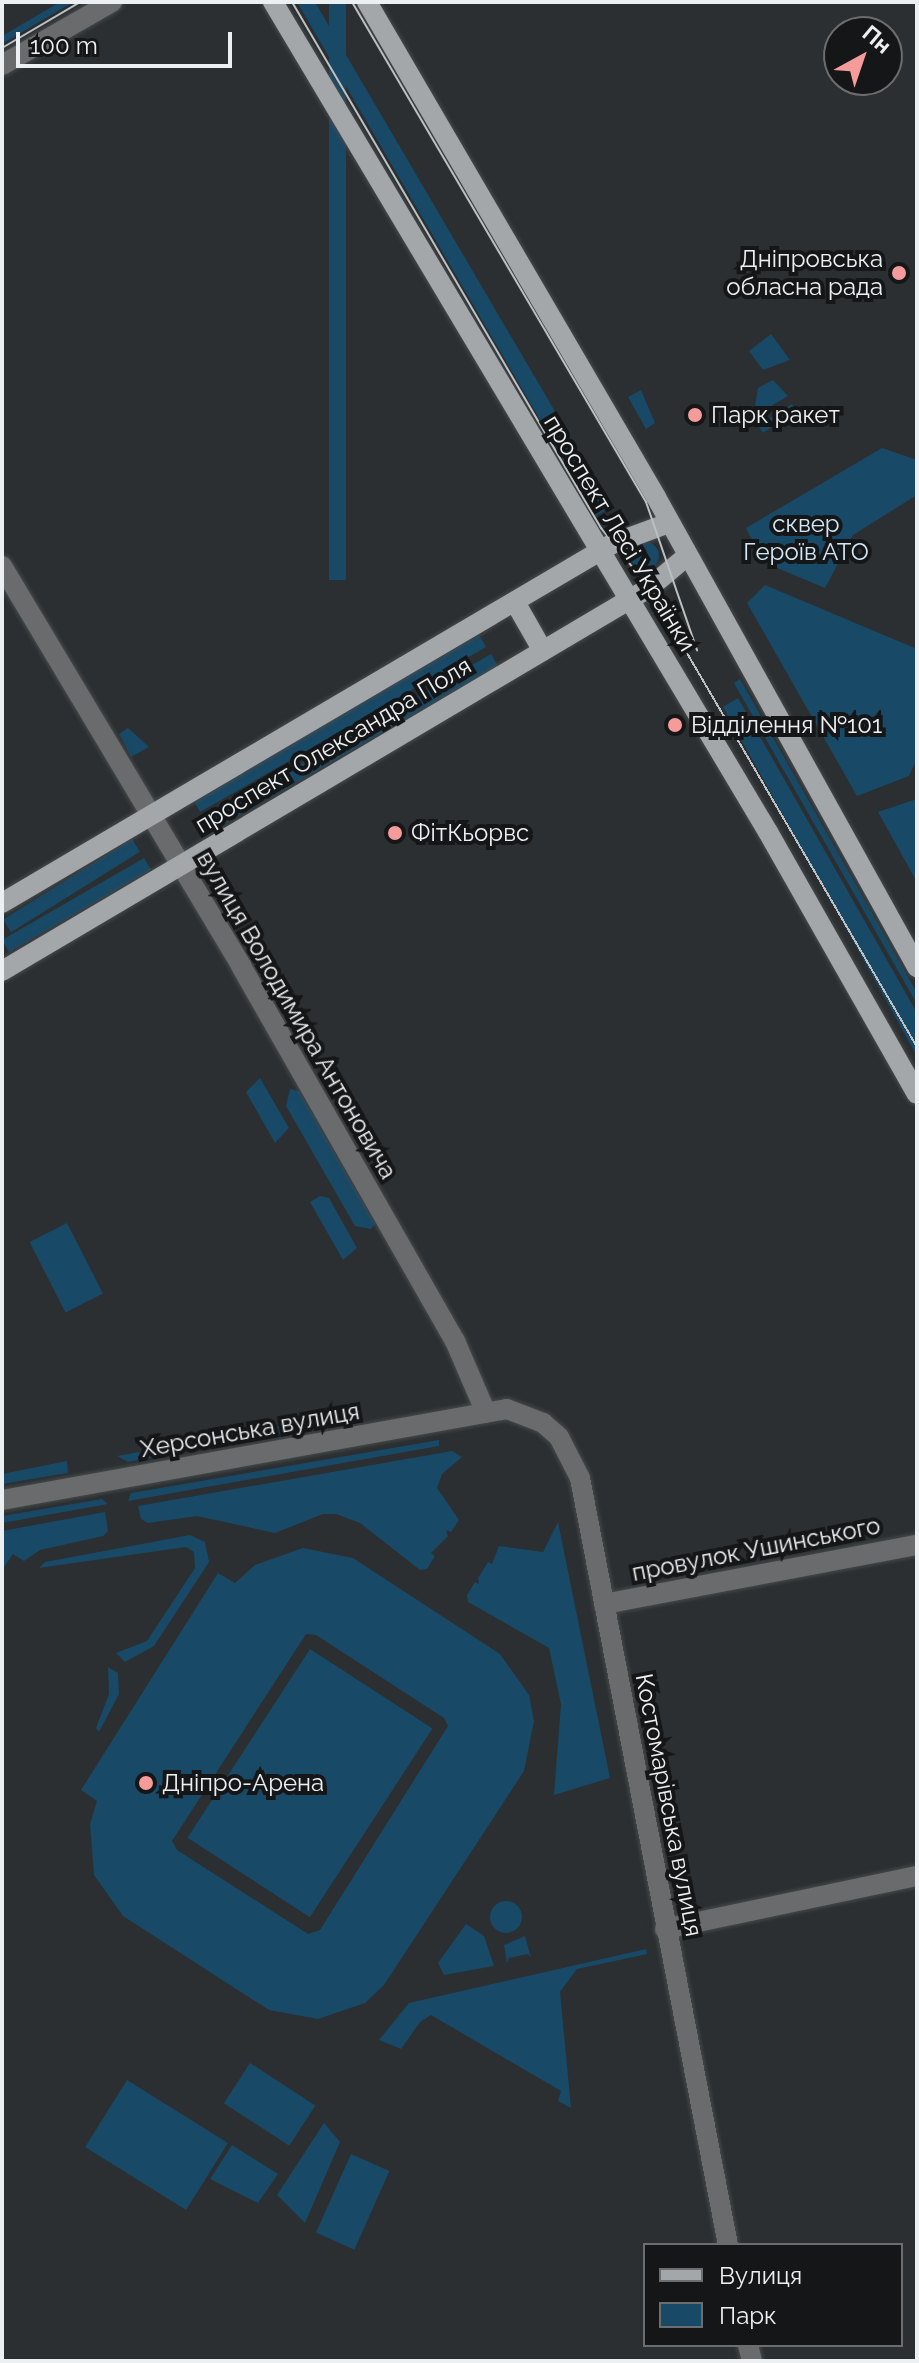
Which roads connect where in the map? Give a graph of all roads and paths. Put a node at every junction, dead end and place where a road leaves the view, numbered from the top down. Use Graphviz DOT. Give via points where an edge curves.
graph roads {
  1 [pos="112,2"];
  2 [pos="273,2"];
  3 [pos="367,2"];
  4 [pos="2,65"];
  5 [pos="669,523"];
  6 [pos="600,552"];
  7 [pos="686,557"];
  8 [pos="2,566"];
  9 [pos="630,600"];
  10 [pos="515,602"];
  11 [pos="543,651"];
  12 [pos="152,817"];
  13 [pos="180,866"];
  14 [pos="2,903"];
  15 [pos="917,967"];
  16 [pos="2,971"];
  17 [pos="917,1094"];
  18 [pos="507,1409"];
  19 [pos="486,1413"];
  20 [pos="2,1500"];
  21 [pos="917,1545"];
  22 [pos="604,1604"];
  23 [pos="917,1876"];
  24 [pos="665,1929"];
  25 [pos="728,2243"];
  1 -- 4 [label="street"];
  2 -- 6 [label="main road, проспект Лесі Українки"];
  3 -- 5 [label="main road, проспект Лесі Українки"];
  5 -- 6 [label="main road, проспект Олександра Поля" via="634,532"];
  5 -- 7 [label="main road, проспект Лесі Українки"];
  6 -- 9 [label="main road, проспект Лесі Українки"];
  6 -- 10 [label="main road, проспект Олександра Поля"];
  7 -- 9 [label="main road, проспект Олександра Поля"];
  7 -- 15 [label="main road, проспект Лесі Українки"];
  8 -- 12 [label="street, вулиця Володимира Антоновича"];
  9 -- 11 [label="main road, проспект Олександра Поля"];
  9 -- 17 [label="main road, проспект Лесі Українки"];
  10 -- 11 [label="main road"];
  10 -- 12 [label="main road, проспект Олександра Поля"];
  11 -- 13 [label="main road, проспект Олександра Поля"];
  12 -- 13 [label="street, вулиця Володимира Антоновича"];
  12 -- 14 [label="main road, проспект Олександра Поля"];
  13 -- 16 [label="main road, проспект Олександра Поля"];
  13 -- 19 [label="street, вулиця Володимира Антоновича" via="455,1341"];
  18 -- 19 [label="street, Херсонська вулиця"];
  18 -- 22 [label="street, Костомарівська вулиця" via="543,1423 571,1455"];
  19 -- 20 [label="street, Херсонська вулиця"];
  21 -- 22 [label="street, провулок Ушинського"];
  22 -- 24 [label="street, Костомарівська вулиця"];
  23 -- 24 [label="street"];
  24 -- 25 [label="street, Костомарівська вулиця"];
}
